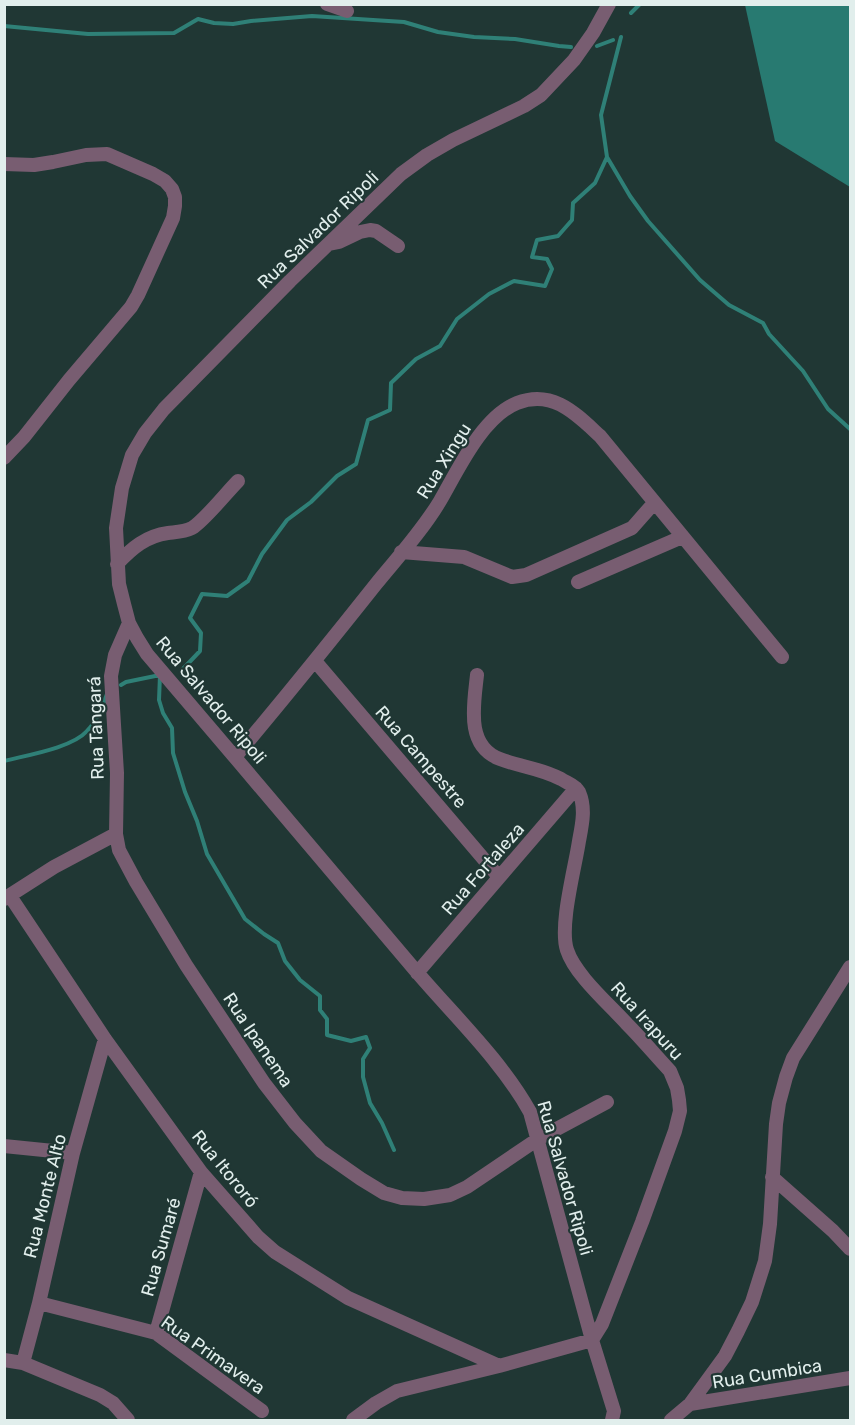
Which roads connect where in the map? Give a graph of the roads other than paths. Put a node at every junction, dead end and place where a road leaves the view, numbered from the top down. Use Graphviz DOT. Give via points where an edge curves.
graph roads {
  1 [pos="327,4"];
  2 [pos="609,4"];
  3 [pos="347,11"];
  4 [pos="4,164"];
  5 [pos="329,244"];
  6 [pos="398,246"];
  7 [pos="4,458"];
  8 [pos="238,481"];
  9 [pos="654,503"];
  10 [pos="682,537"];
  11 [pos="401,552"];
  12 [pos="117,564"];
  13 [pos="578,582"];
  14 [pos="129,623"];
  15 [pos="782,657"];
  16 [pos="315,661"];
  17 [pos="477,675"];
  18 [pos="236,757"];
  19 [pos="576,788"];
  20 [pos="116,834"];
  21 [pos="499,877"];
  22 [pos="7,898"];
  23 [pos="850,967"];
  24 [pos="417,973"];
  25 [pos="105,1039"];
  26 [pos="607,1102"];
  27 [pos="538,1139"];
  28 [pos="4,1146"];
  29 [pos="73,1153"];
  30 [pos="201,1172"];
  31 [pos="772,1177"];
  32 [pos="850,1249"];
  33 [pos="39,1303"];
  34 [pos="156,1333"];
  35 [pos="592,1340"];
  36 [pos="4,1359"];
  37 [pos="23,1364"];
  38 [pos="500,1366"];
  39 [pos="850,1378"];
  40 [pos="690,1404"];
  41 [pos="262,1411"];
  42 [pos="613,1416"];
  43 [pos="128,1420"];
  44 [pos="353,1420"];
  45 [pos="627,1420"];
  46 [pos="671,1420"];
  1 -- 3 [label="street"];
  2 -- 5 [label="street, Rua Salvador Ripoli" via="574,60 541,95 427,155 401,174"];
  4 -- 7 [label="street" via="34,165 107,154 165,181 172,189 175,206 160,249 131,307"];
  5 -- 6 [label="street" via="370,230"];
  5 -- 12 [label="street, Rua Salvador Ripoli" via="164,409 145,433 132,455 122,488 116,528"];
  8 -- 12 [label="street" via="192,528 145,539"];
  9 -- 10 [label="street, Rua Xingu"];
  9 -- 11 [label="street" via="632,528 526,575 513,577 464,557"];
  9 -- 11 [label="street, Rua Xingu" via="600,436 576,414 559,403 526,400 499,413 476,438 432,514"];
  10 -- 13 [label="street"];
  10 -- 15 [label="street, Rua Xingu"];
  11 -- 16 [label="street, Rua Xingu"];
  12 -- 14 [label="street, Rua Salvador Ripoli"];
  14 -- 18 [label="street, Rua Salvador Ripoli" via="147,654"];
  14 -- 20 [label="street, Rua Tangará" via="111,676"];
  16 -- 18 [label="street, Rua Xingu"];
  16 -- 21 [label="street, Rua Campestre"];
  17 -- 19 [label="street" via="473,716 480,743 500,759 547,772"];
  18 -- 24 [label="street, Rua Salvador Ripoli"];
  19 -- 21 [label="street, Rua Fortaleza"];
  19 -- 35 [label="street, Rua Irapuru" via="584,816 566,919 567,952 592,987 670,1071 680,1111 635,1241"];
  20 -- 22 [label="street"];
  20 -- 27 [label="street, Rua Ipanema" via="126,864 186,965 264,1083 321,1151 384,1193 424,1199 450,1195 467,1187"];
  21 -- 24 [label="street, Rua Fortaleza"];
  22 -- 25 [label="street, Rua Itororó"];
  23 -- 31 [label="street" via="793,1058 779,1103"];
  24 -- 27 [label="street, Rua Salvador Ripoli" via="513,1083 530,1112"];
  25 -- 29 [label="street, Rua Monte Alto"];
  25 -- 30 [label="street, Rua Itororó"];
  26 -- 27 [label="street, Rua Ipanema"];
  27 -- 35 [label="street, Rua Salvador Ripoli"];
  28 -- 29 [label="street"];
  29 -- 33 [label="street, Rua Monte Alto"];
  30 -- 34 [label="street, Rua Sumaré"];
  30 -- 38 [label="street, Rua Itororó" via="276,1252 348,1298"];
  31 -- 32 [label="street"];
  31 -- 40 [label="street" via="765,1261 752,1302 725,1356"];
  33 -- 34 [label="street, Rua Primavera"];
  33 -- 37 [label="street, Rua Monte Alto"];
  34 -- 41 [label="street, Rua Primavera"];
  35 -- 38 [label="street"];
  35 -- 42 [label="street, Rua Salvador Ripoli"];
  36 -- 37 [label="street"];
  37 -- 43 [label="street" via="100,1395"];
  38 -- 44 [label="street" via="397,1391"];
  39 -- 40 [label="street, Rua Cumbica"];
  40 -- 46 [label="street"];
  42 -- 45 [label="street"];
}
